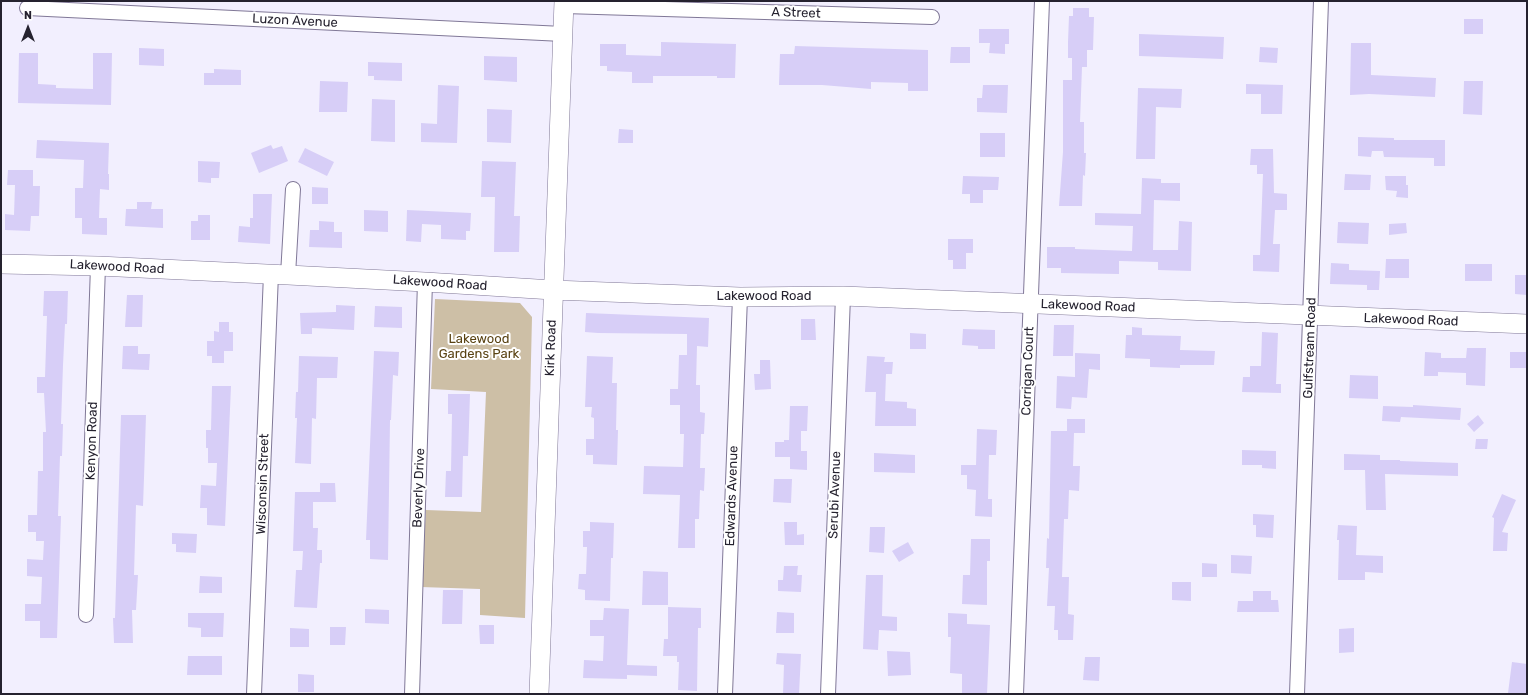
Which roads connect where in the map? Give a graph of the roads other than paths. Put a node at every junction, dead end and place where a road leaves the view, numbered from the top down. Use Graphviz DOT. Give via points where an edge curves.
graph roads {
  1 [pos="1042,1"];
  2 [pos="1321,1"];
  3 [pos="564,4"];
  4 [pos="27,8"];
  5 [pos="932,17"];
  6 [pos="563,34"];
  7 [pos="293,189"];
  8 [pos="1,264"];
  9 [pos="98,266"];
  10 [pos="280,274"];
  11 [pos="425,282"];
  12 [pos="553,290"];
  13 [pos="843,296"];
  14 [pos="740,297"];
  15 [pos="1031,304"];
  16 [pos="1311,315"];
  17 [pos="1527,324"];
  18 [pos="86,615"];
  19 [pos="254,694"];
  20 [pos="412,694"];
  21 [pos="539,694"];
  22 [pos="725,694"];
  23 [pos="828,694"];
  24 [pos="1016,694"];
  25 [pos="1297,694"];
  1 -- 15 [label="street, Corrigan Court"];
  2 -- 16 [label="street, Gulfstream Road"];
  3 -- 5 [label="street, A Street"];
  3 -- 6 [label="street, Kirk Road"];
  4 -- 6 [label="street, Luzon Avenue"];
  6 -- 12 [label="street, Kirk Road"];
  7 -- 10 [label="street, Wisconsin Street"];
  8 -- 9 [label="street, Lakewood Road"];
  9 -- 10 [label="street, Lakewood Road"];
  9 -- 18 [label="street, Kenyon Road"];
  10 -- 11 [label="street, Lakewood Road"];
  10 -- 19 [label="street, Wisconsin Street"];
  11 -- 12 [label="street, Lakewood Road"];
  11 -- 20 [label="street, Beverly Drive"];
  12 -- 14 [label="street, Lakewood Road"];
  12 -- 21 [label="street, Kirk Road"];
  13 -- 14 [label="street, Lakewood Road"];
  13 -- 15 [label="street, Lakewood Road"];
  13 -- 23 [label="street, Serubi Avenue"];
  14 -- 22 [label="street, Edwards Avenue"];
  15 -- 16 [label="street, Lakewood Road"];
  15 -- 24 [label="street, Corrigan Court"];
  16 -- 17 [label="street, Lakewood Road"];
  16 -- 25 [label="street, Gulfstream Road"];
}
